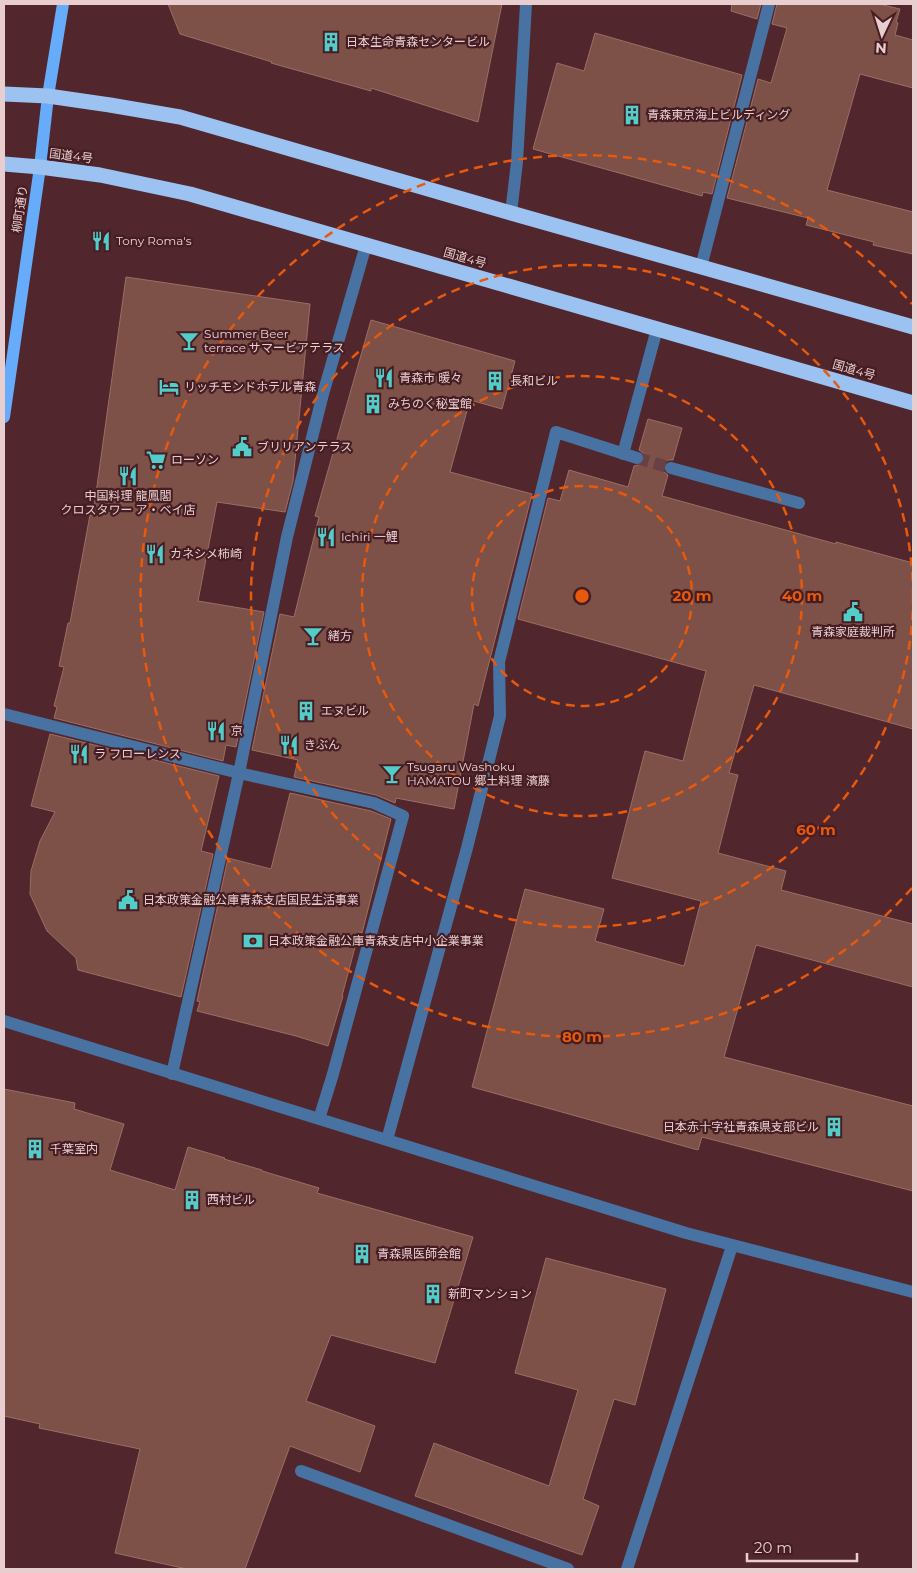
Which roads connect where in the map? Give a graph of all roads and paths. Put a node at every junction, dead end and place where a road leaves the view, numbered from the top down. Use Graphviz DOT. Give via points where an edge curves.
graph roads {
  1 [pos="63,4"];
  2 [pos="526,4"];
  3 [pos="769,4"];
  4 [pos="4,94"];
  5 [pos="48,96"];
  6 [pos="4,164"];
  7 [pos="40,167"];
  8 [pos="511,213"];
  9 [pos="366,245"];
  10 [pos="701,266"];
  11 [pos="913,327"];
  12 [pos="657,329"];
  13 [pos="913,403"];
  14 [pos="4,417"];
  15 [pos="623,454"];
  16 [pos="637,458"];
  17 [pos="670,468"];
  18 [pos="798,504"];
  19 [pos="4,714"];
  20 [pos="239,773"];
  21 [pos="4,1020"];
  22 [pos="172,1074"];
  23 [pos="319,1119"];
  24 [pos="387,1140"];
  25 [pos="732,1246"];
  26 [pos="913,1292"];
  27 [pos="301,1471"];
  28 [pos="568,1569"];
  29 [pos="627,1569"];
  1 -- 5 [label="main road, 柳町通り"];
  2 -- 8 [label="street"];
  3 -- 10 [label="street"];
  4 -- 5 [label="highway"];
  5 -- 7 [label="main road, 柳町通り"];
  5 -- 8 [label="highway" via="180,117"];
  6 -- 7 [label="highway, 国道4号"];
  7 -- 9 [label="highway, 国道4号" via="100,175 190,194"];
  7 -- 14 [label="main road, 柳町通り"];
  8 -- 10 [label="highway"];
  9 -- 12 [label="highway, 国道4号"];
  9 -- 20 [label="street" via="323,394 287,537"];
  10 -- 11 [label="highway"];
  12 -- 13 [label="highway, 国道4号"];
  12 -- 15 [label="street"];
  15 -- 16 [label="street"];
  15 -- 24 [label="street" via="556,432 499,662 500,716"];
  17 -- 18 [label="street"];
  19 -- 20 [label="street"];
  20 -- 22 [label="street"];
  20 -- 23 [label="street" via="374,803 403,816"];
  21 -- 22 [label="street"];
  22 -- 23 [label="street"];
  23 -- 24 [label="street"];
  24 -- 25 [label="street"];
  25 -- 26 [label="street"];
  25 -- 29 [label="street"];
  27 -- 28 [label="street"];
}
